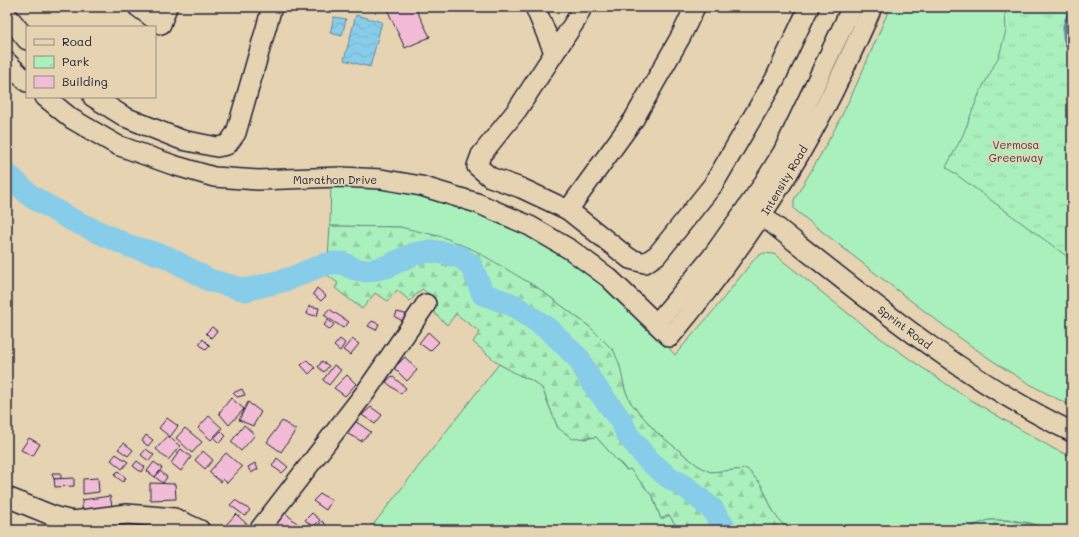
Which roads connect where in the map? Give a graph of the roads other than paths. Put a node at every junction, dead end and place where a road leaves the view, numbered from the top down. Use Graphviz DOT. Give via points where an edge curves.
graph roads {
  1 [pos="138,7"];
  2 [pos="272,7"];
  3 [pos="535,7"];
  4 [pos="582,7"];
  5 [pos="695,7"];
  6 [pos="809,7"];
  7 [pos="852,7"];
  8 [pos="872,7"];
  9 [pos="7,15"];
  10 [pos="165,23"];
  11 [pos="26,39"];
  12 [pos="554,52"];
  13 [pos="7,62"];
  14 [pos="26,81"];
  15 [pos="46,98"];
  16 [pos="95,98"];
  17 [pos="568,210"];
  18 [pos="755,211"];
  19 [pos="426,304"];
  20 [pos="657,324"];
  21 [pos="670,337"];
  22 [pos="1072,432"];
  23 [pos="7,497"];
  24 [pos="200,530"];
  25 [pos="259,530"];
  1 -- 10 [label="street"];
  2 -- 16 [label="street" via="236,133 227,145 217,147 182,140 125,117"];
  3 -- 12 [label="street"];
  4 -- 12 [label="street"];
  5 -- 17 [label="street" via="634,119"];
  6 -- 17 [label="street" via="775,79 713,184 656,255 645,263 630,258"];
  7 -- 18 [label="street, Intensity Road"];
  8 -- 18 [label="street, Intensity Road" via="796,162"];
  9 -- 11 [label="street"];
  12 -- 17 [label="street" via="517,110 481,155 477,166 490,177"];
  13 -- 14 [label="street"];
  15 -- 20 [label="street, Marathon Drive" via="72,119 117,145 214,177 258,180 341,177 381,179 421,186 477,203 530,226 571,250 609,278"];
  18 -- 20 [label="street, Intensity Road"];
  18 -- 21 [label="street, Intensity Road" via="724,270"];
  18 -- 22 [label="street, Sprint Road" via="939,352 1016,403"];
  19 -- 25 [label="street" via="365,393"];
  20 -- 21 [label="street, Marathon Drive"];
  23 -- 24 [label="street" via="56,517 73,521 127,514 174,518"];
}
